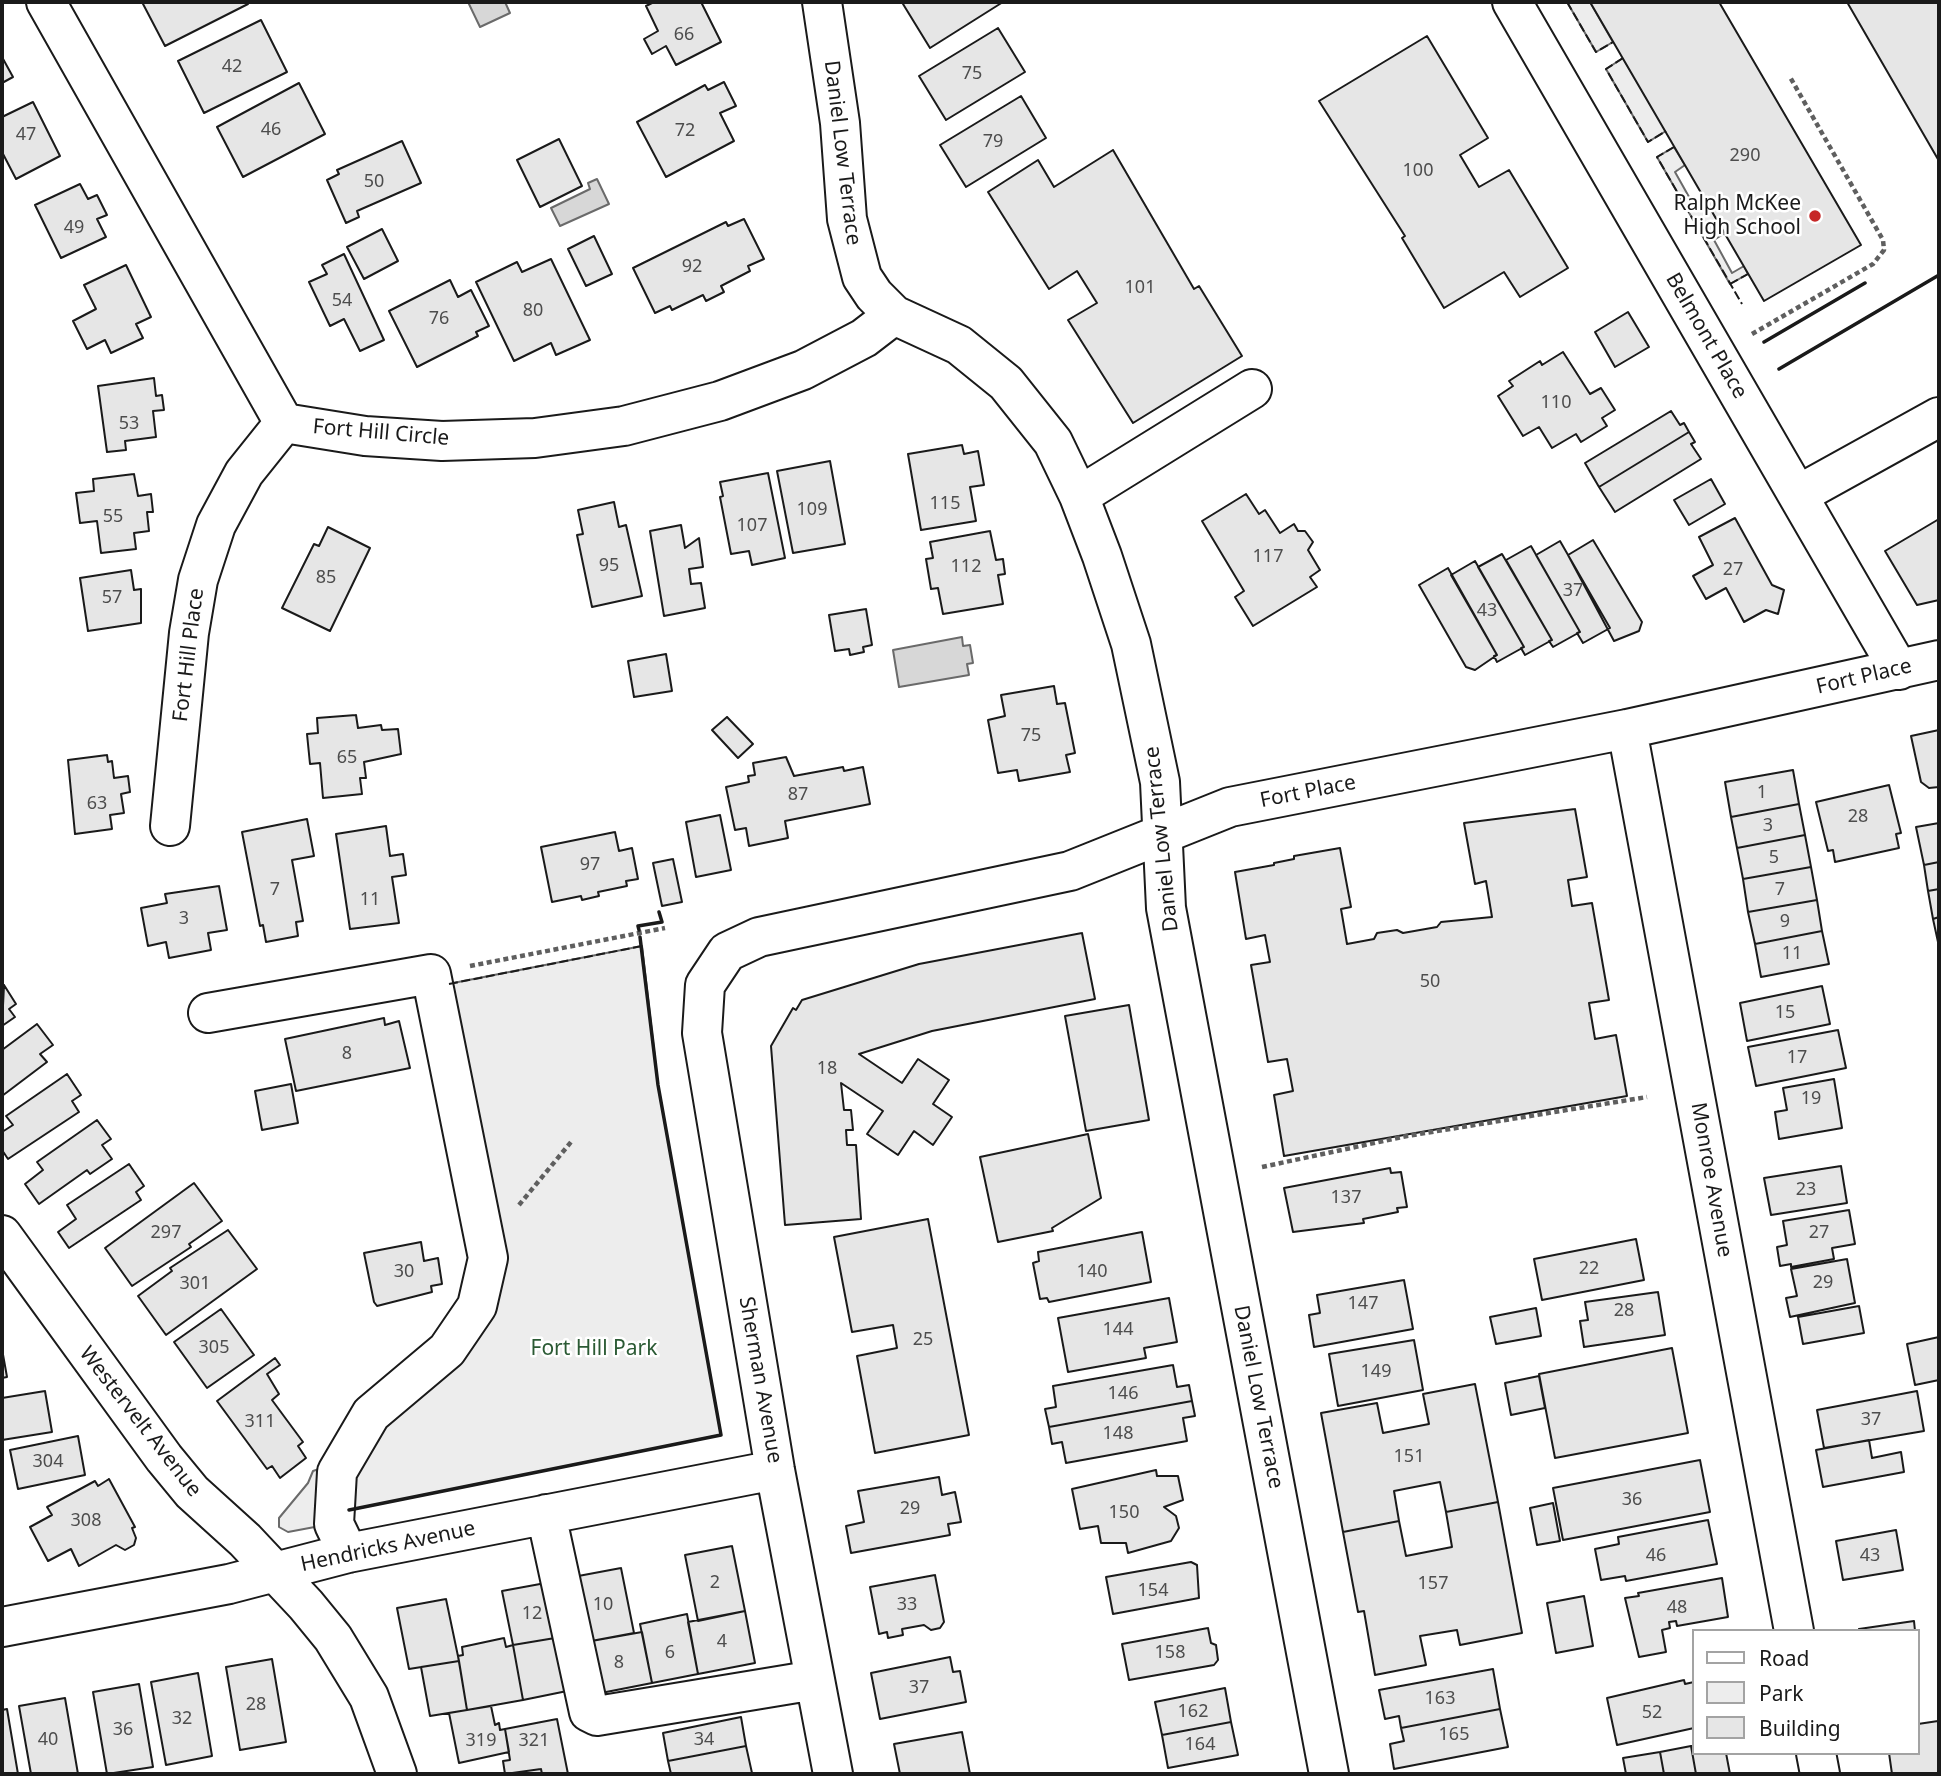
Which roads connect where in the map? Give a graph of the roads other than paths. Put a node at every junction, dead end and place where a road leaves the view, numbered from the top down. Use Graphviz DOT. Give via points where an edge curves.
graph roads {
  1 [pos="46,2"];
  2 [pos="822,2"];
  3 [pos="1512,2"];
  4 [pos="894,316"];
  5 [pos="1252,389"];
  6 [pos="1939,417"];
  7 [pos="284,423"];
  8 [pos="1798,495"];
  9 [pos="1079,496"];
  10 [pos="1939,660"];
  11 [pos="1899,670"];
  12 [pos="1627,729"];
  13 [pos="170,826"];
  14 [pos="1163,834"];
  15 [pos="705,985"];
  16 [pos="208,1013"];
  17 [pos="2,1235"];
  18 [pos="775,1470"];
  19 [pos="546,1514"];
  20 [pos="348,1553"];
  21 [pos="274,1572"];
  22 [pos="2,1627"];
  23 [pos="1794,1629"];
  24 [pos="815,1679"];
  25 [pos="1816,1755"];
  26 [pos="397,1774"];
  27 [pos="833,1774"];
  28 [pos="1329,1774"];
  29 [pos="1820,1774"];
  1 -- 7 [label="street, Fort Hill Circle"];
  2 -- 4 [label="street, Daniel Low Terrace" via="852,246 862,277"];
  3 -- 8 [label="street, Belmont Place"];
  4 -- 7 [label="street, Fort Hill Circle" via="803,370 720,401 624,426 535,438 442,441 365,436"];
  4 -- 9 [label="street, Daniel Low Terrace" via="959,345 1006,383 1053,442"];
  5 -- 9 [label="street"];
  6 -- 8 [label="street"];
  7 -- 13 [label="street, Fort Hill Place" via="244,473 215,525 198,580"];
  8 -- 11 [label="street, Belmont Place"];
  9 -- 14 [label="street, Daniel Low Terrace" via="1131,644 1160,782"];
  10 -- 11 [label="street, Fort Place"];
  11 -- 12 [label="street, Fort Place"];
  12 -- 14 [label="street, Fort Place" via="1230,807"];
  12 -- 23 [label="street, Monroe Avenue"];
  14 -- 15 [label="street, Fort Place" via="1070,871 759,937 727,952"];
  14 -- 28 [label="street, Daniel Low Terrace" via="1166,908"];
  15 -- 18 [label="street, Sherman Avenue" via="702,1033"];
  16 -- 20 [label="street" via="431,974 488,1258 477,1306 447,1350 371,1414 337,1472 334,1524"];
  17 -- 21 [label="street, Westervelt Avenue" via="135,1423 192,1492"];
  18 -- 19 [label="street, Hendricks Avenue"];
  18 -- 24 [label="street, Sherman Avenue"];
  19 -- 20 [label="street, Hendricks Avenue"];
  19 -- 24 [label="street" via="589,1712 597,1716"];
  20 -- 21 [label="street, Hendricks Avenue"];
  21 -- 22 [label="street, Hendricks Avenue"];
  21 -- 26 [label="street, Westervelt Avenue" via="346,1657 380,1720"];
  24 -- 27 [label="street, Sherman Avenue"];
  25 -- 29 [label="street"];
}
